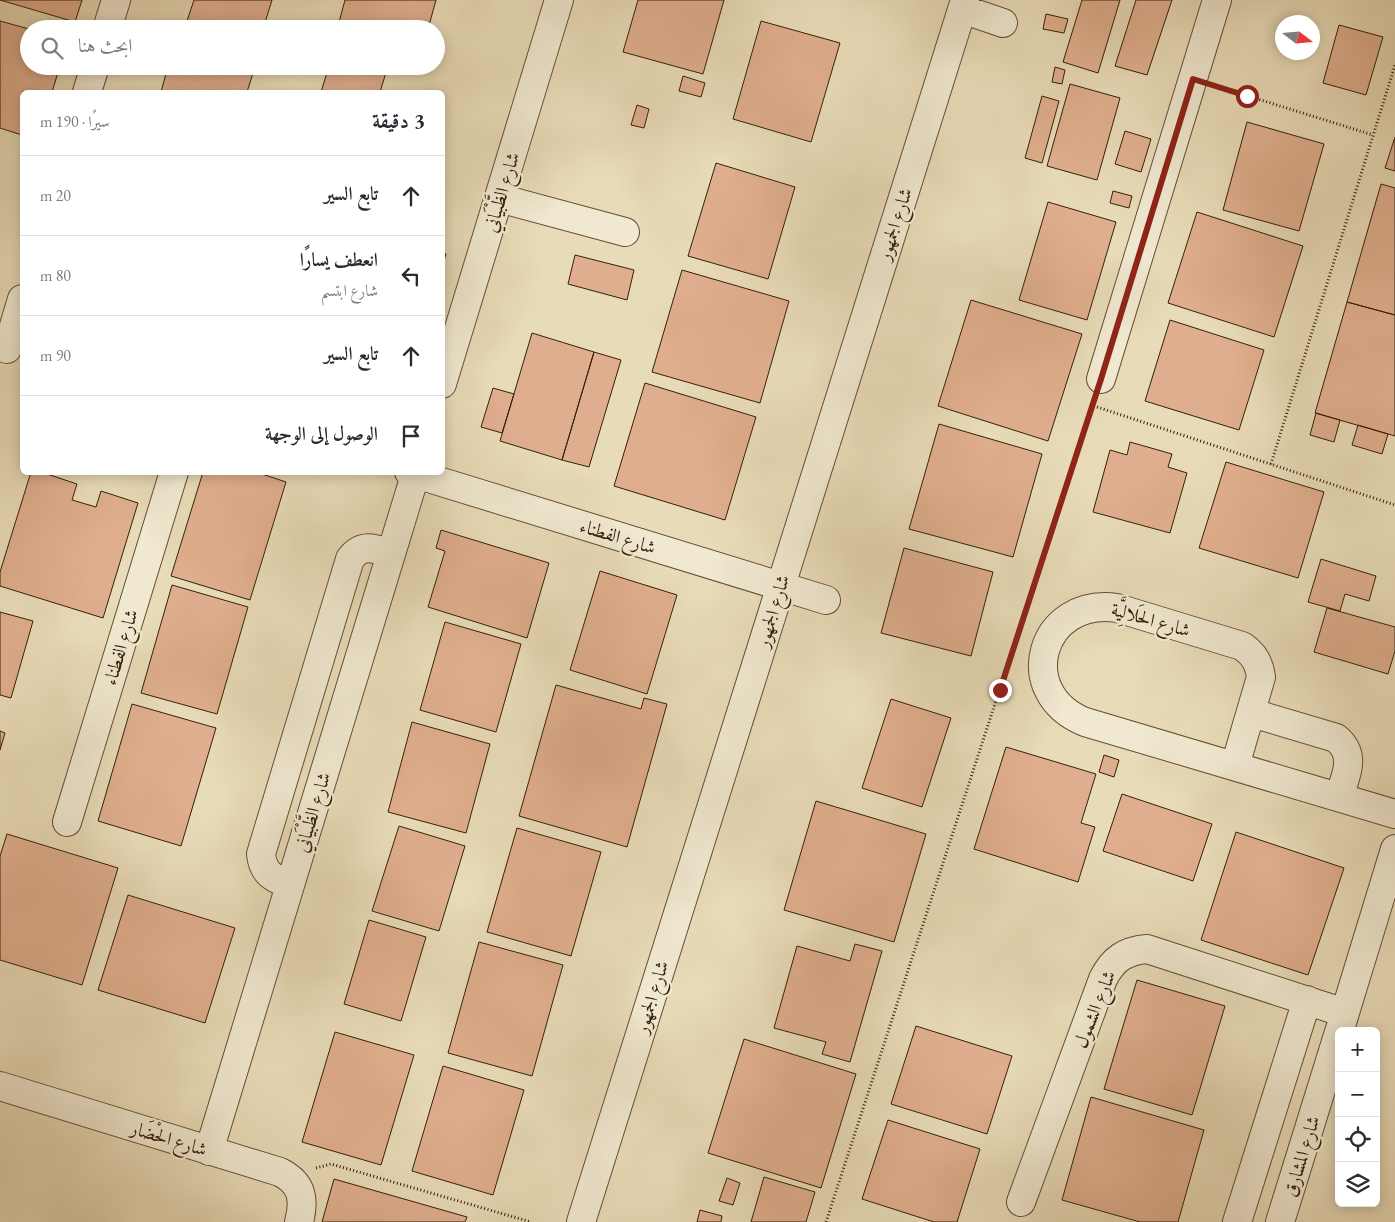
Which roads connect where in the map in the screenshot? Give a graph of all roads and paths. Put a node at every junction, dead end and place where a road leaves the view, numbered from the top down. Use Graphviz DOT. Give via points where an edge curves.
graph roads {
  1 [pos="116,0"];
  2 [pos="559,0"];
  3 [pos="1217,0"];
  4 [pos="963,5"];
  5 [pos="110,20"];
  6 [pos="1003,23"];
  7 [pos="1395,65"];
  8 [pos="92,75"];
  9 [pos="1193,79"];
  10 [pos="88,90"];
  11 [pos="1373,135"];
  12 [pos="499,198"];
  13 [pos="626,232"];
  14 [pos="20,308"];
  15 [pos="10,350"];
  16 [pos="445,374"];
  17 [pos="1101,379"];
  18 [pos="1092,405"];
  19 [pos="1271,464"];
  20 [pos="173,475"];
  21 [pos="412,475"];
  22 [pos="419,475"];
  23 [pos="1395,506"];
  24 [pos="391,554"];
  25 [pos="780,586"];
  26 [pos="826,600"];
  27 [pos="1252,713"];
  28 [pos="1235,766"];
  29 [pos="1339,798"];
  30 [pos="1395,814"];
  31 [pos="67,822"];
  32 [pos="1395,849"];
  33 [pos="290,884"];
  34 [pos="1307,1000"];
  35 [pos="1341,1025"];
  36 [pos="0,1086"];
  37 [pos="209,1151"];
  38 [pos="298,1186"];
  39 [pos="1021,1202"];
  40 [pos="299,1222"];
  41 [pos="531,1222"];
  42 [pos="581,1222"];
  43 [pos="826,1222"];
  44 [pos="1237,1222"];
  45 [pos="1280,1222"];
  1 -- 5 [label="street"];
  2 -- 12 [label="street, شارع الظَّبْيَاني"];
  3 -- 9 [label="street"];
  4 -- 6 [label="street"];
  4 -- 25 [label="street, شارع الجمهور"];
  7 -- 11 [label="path"];
  8 -- 10 [label="street"];
  9 -- 11 [label="path"];
  9 -- 17 [label="street"];
  11 -- 19 [label="path"];
  12 -- 13 [label="street"];
  12 -- 16 [label="street, شارع الظَّبْيَاني"];
  14 -- 15 [label="street"];
  17 -- 18 [label="path"];
  18 -- 19 [label="path"];
  18 -- 43 [label="path"];
  19 -- 23 [label="path"];
  20 -- 31 [label="street, شارع الفطناء"];
  21 -- 24 [label="street, شارع الظَّبْيَاني"];
  22 -- 25 [label="street, شارع الفطناء"];
  24 -- 33 [label="street, شارع الظَّبْيَاني"];
  24 -- 33 [label="street" via="375,548 362,549 350,559 347,568 260,854 268,874"];
  25 -- 26 [label="street, شارع الفطناء"];
  25 -- 42 [label="street, شارع الجمهور"];
  27 -- 28 [label="street, شارع الحَلالِيَّة"];
  27 -- 28 [label="street, شارع الحَلالِيَّة" via="1260,687 1260,668 1250,651 1242,646 1103,606 1089,607 1070,616 1054,630 1047,642 1043,656 1046,684 1052,698 1072,717"];
  27 -- 29 [label="street" via="1336,738 1343,743 1349,766"];
  28 -- 29 [label="street, شارع الحَلالِيَّة"];
  29 -- 30 [label="street, شارع الحَلالِيَّة"];
  32 -- 35 [label="street, شارع المشارق"];
  33 -- 37 [label="street, شارع الظَّبْيَاني"];
  34 -- 35 [label="street, شارع الشمول"];
  34 -- 39 [label="street, شارع الشمول" via="1147,949 1132,950 1120,956 1103,979"];
  34 -- 44 [label="street"];
  35 -- 45 [label="street, شارع المشارق"];
  36 -- 37 [label="street, شارع الحْضَار"];
  37 -- 38 [label="street, شارع الحْضَار" via="280,1172"];
  38 -- 40 [label="street" via="302,1197"];
  38 -- 41 [label="path" via="317,1166 331,1164"];
}
